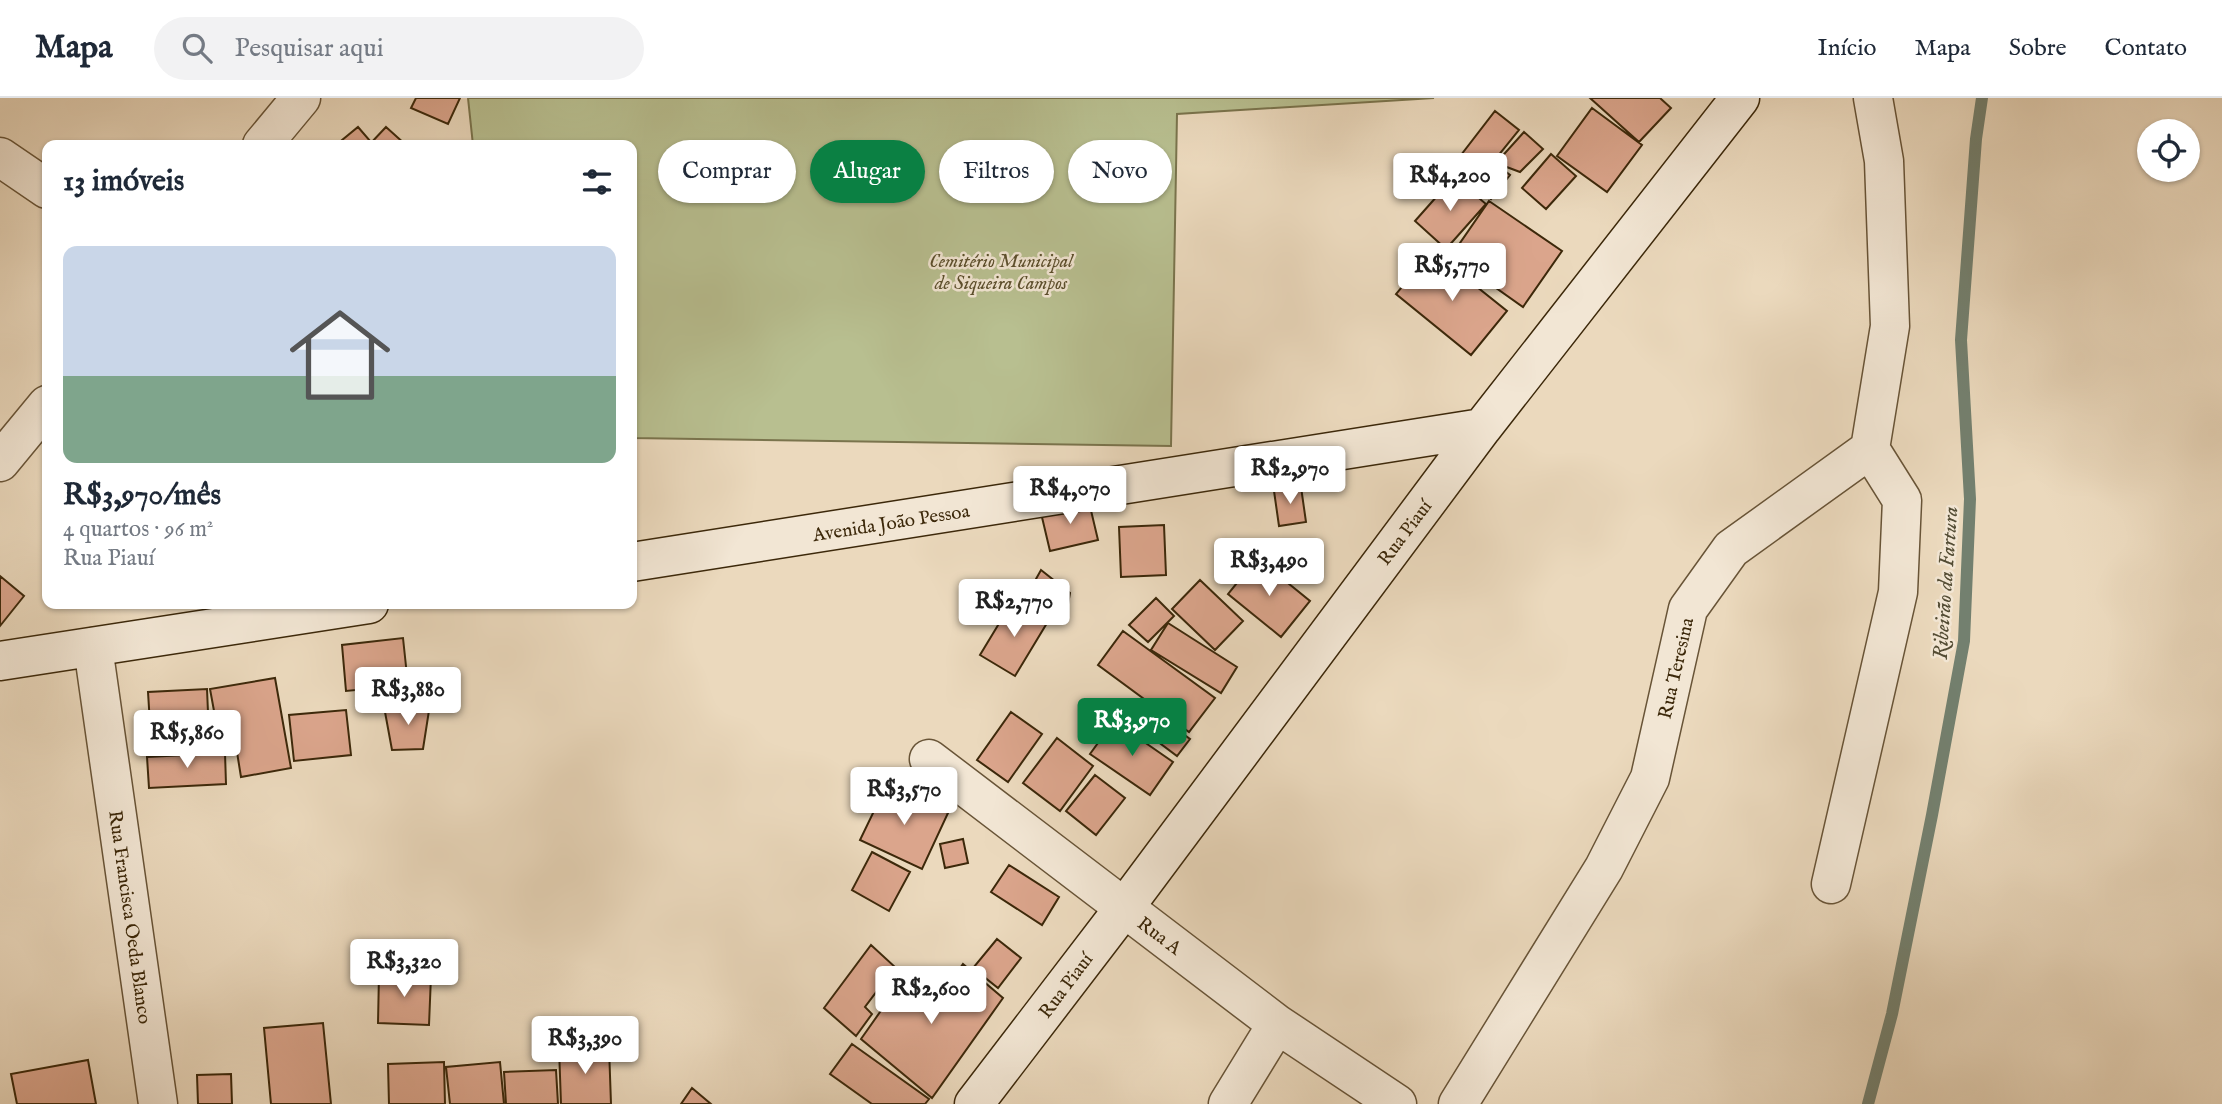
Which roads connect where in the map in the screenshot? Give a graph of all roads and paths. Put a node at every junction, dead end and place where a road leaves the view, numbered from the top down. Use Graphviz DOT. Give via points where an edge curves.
graph roads {
  1 [pos="301,98"];
  2 [pos="1740,98"];
  3 [pos="1873,98"];
  4 [pos="266,140"];
  5 [pos="0,157"];
  6 [pos="42,186"];
  7 [pos="42,411"];
  8 [pos="1482,428"];
  9 [pos="1870,449"];
  10 [pos="0,463"];
  11 [pos="637,561"];
  12 [pos="337,609"];
  13 [pos="93,647"];
  14 [pos="0,660"];
  15 [pos="929,759"];
  16 [pos="1831,884"];
  17 [pos="1124,908"];
  18 [pos="1277,1024"];
  19 [pos="158,1104"];
  20 [pos="974,1104"];
  21 [pos="1228,1104"];
  22 [pos="1397,1104"];
  23 [pos="1458,1104"];
  1 -- 4 [label="street"];
  2 -- 8 [label="street, Rua Piauí"];
  3 -- 9 [label="street" via="1884,162 1890,326"];
  5 -- 6 [label="street"];
  7 -- 10 [label="street"];
  8 -- 11 [label="street, Avenida João Pessoa"];
  8 -- 17 [label="street, Rua Piauí"];
  9 -- 16 [label="street" via="1902,500 1898,592"];
  9 -- 23 [label="street, Rua Teresina" via="1731,549 1688,609 1650,778 1604,868"];
  12 -- 13 [label="street"];
  13 -- 14 [label="street"];
  13 -- 19 [label="street, Rua Francisca Oeda Blanco"];
  15 -- 17 [label="street, Rua A"];
  17 -- 18 [label="street, Rua A"];
  17 -- 20 [label="street, Rua Piauí"];
  18 -- 21 [label="street"];
  18 -- 22 [label="street, Rua A"];
}
